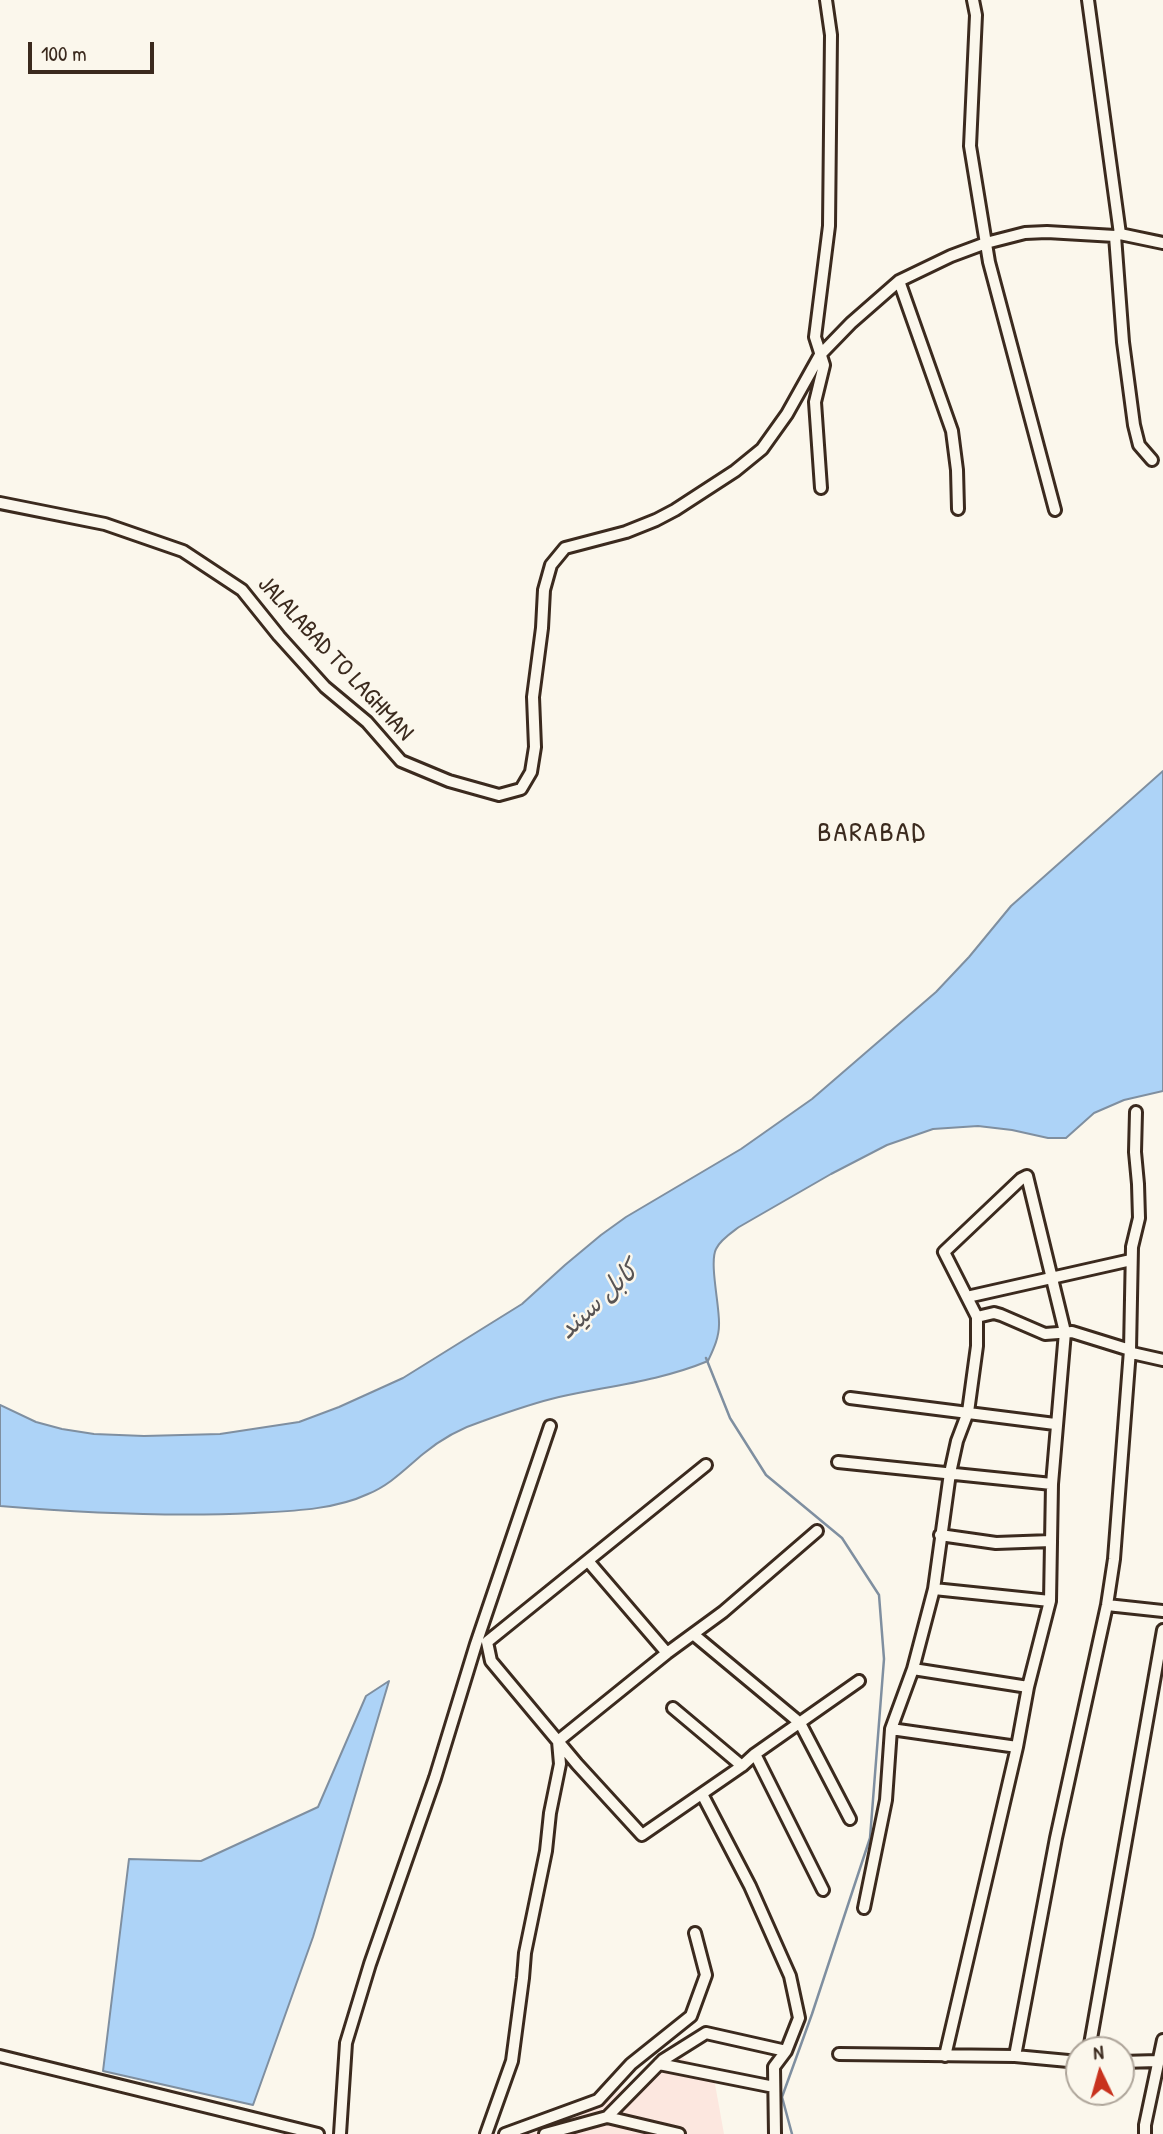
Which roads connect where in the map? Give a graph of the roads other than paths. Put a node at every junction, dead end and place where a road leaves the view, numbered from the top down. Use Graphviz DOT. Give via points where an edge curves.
graph roads {
  1 [pos="826,0"];
  2 [pos="974,0"];
  3 [pos="1088,0"];
  4 [pos="1118,235"];
  5 [pos="986,243"];
  6 [pos="1162,244"];
  7 [pos="899,281"];
  8 [pos="820,355"];
  9 [pos="1152,460"];
  10 [pos="821,488"];
  11 [pos="0,503"];
  12 [pos="958,509"];
  13 [pos="1055,510"];
  14 [pos="1136,1112"];
  15 [pos="1132,1260"];
  16 [pos="1050,1278"];
  17 [pos="967,1297"];
  18 [pos="977,1317"];
  19 [pos="1065,1332"];
  20 [pos="1130,1350"];
  21 [pos="1163,1360"];
  22 [pos="850,1398"];
  23 [pos="968,1412"];
  24 [pos="1055,1424"];
  25 [pos="551,1426"];
  26 [pos="838,1462"];
  27 [pos="706,1465"];
  28 [pos="950,1474"];
  29 [pos="1052,1484"];
  30 [pos="817,1531"];
  31 [pos="940,1535"];
  32 [pos="1051,1541"];
  33 [pos="587,1561"];
  34 [pos="934,1589"];
  35 [pos="1050,1601"];
  36 [pos="1107,1605"];
  37 [pos="1163,1611"];
  38 [pos="1163,1630"];
  39 [pos="693,1634"];
  40 [pos="667,1653"];
  41 [pos="913,1669"];
  42 [pos="859,1681"];
  43 [pos="1028,1687"];
  44 [pos="673,1708"];
  45 [pos="800,1723"];
  46 [pos="891,1729"];
  47 [pos="558,1741"];
  48 [pos="1017,1747"];
  49 [pos="755,1755"];
  50 [pos="742,1766"];
  51 [pos="702,1794"];
  52 [pos="850,1819"];
  53 [pos="823,1890"];
  54 [pos="864,1908"];
  55 [pos="695,1933"];
  56 [pos="1090,2036"];
  57 [pos="1163,2040"];
  58 [pos="786,2051"];
  59 [pos="839,2054"];
  60 [pos="0,2056"];
  61 [pos="945,2056"];
  62 [pos="1015,2056"];
  63 [pos="1065,2061"];
  64 [pos="1158,2061"];
  65 [pos="1135,2062"];
  66 [pos="659,2064"];
  67 [pos="774,2087"];
  68 [pos="607,2117"];
  69 [pos="318,2134"];
  70 [pos="340,2134"];
  71 [pos="486,2134"];
  72 [pos="505,2134"];
  73 [pos="545,2134"];
  74 [pos="679,2134"];
  75 [pos="775,2134"];
  76 [pos="1145,2134"];
  1 -- 8 [label="street" via="831,35 829,226 815,337"];
  2 -- 5 [label="street" via="970,146"];
  3 -- 4 [label="street"];
  4 -- 5 [label="street, JALALABAD TO LAGHMAN" via="1036,231"];
  4 -- 6 [label="street, JALALABAD TO LAGHMAN"];
  4 -- 9 [label="street" via="1123,342 1134,425 1139,445"];
  5 -- 7 [label="street, JALALABAD TO LAGHMAN"];
  5 -- 13 [label="street"];
  7 -- 8 [label="street, JALALABAD TO LAGHMAN"];
  7 -- 12 [label="street" via="952,431"];
  8 -- 10 [label="street" via="824,365 815,402"];
  8 -- 11 [label="street, JALALABAD TO LAGHMAN" via="762,449 735,471 656,520 565,548 551,565 544,590 533,697 531,772 521,789 499,795 401,761 367,722 325,687 243,590 183,551 105,524"];
  14 -- 15 [label="street" via="1139,1218"];
  15 -- 16 [label="street"];
  15 -- 20 [label="street"];
  16 -- 17 [label="street"];
  16 -- 17 [label="street" via="1027,1176 944,1252"];
  16 -- 19 [label="street"];
  17 -- 18 [label="street"];
  18 -- 19 [label="street" via="994,1313 1045,1334"];
  18 -- 23 [label="street"];
  19 -- 20 [label="street"];
  19 -- 24 [label="street"];
  20 -- 21 [label="street"];
  20 -- 36 [label="street"];
  22 -- 23 [label="street"];
  23 -- 24 [label="street"];
  23 -- 28 [label="street"];
  24 -- 29 [label="street"];
  25 -- 70 [label="street" via="346,2043"];
  26 -- 28 [label="street"];
  27 -- 33 [label="street"];
  28 -- 29 [label="street"];
  28 -- 31 [label="street"];
  29 -- 32 [label="street"];
  30 -- 39 [label="street"];
  31 -- 32 [label="street" via="996,1543"];
  31 -- 34 [label="street"];
  32 -- 35 [label="street"];
  33 -- 40 [label="street"];
  33 -- 47 [label="street" via="487,1642 491,1661"];
  34 -- 35 [label="street"];
  34 -- 41 [label="street"];
  35 -- 43 [label="street"];
  36 -- 37 [label="street"];
  36 -- 62 [label="street"];
  38 -- 56 [label="street"];
  39 -- 40 [label="street"];
  39 -- 45 [label="street"];
  40 -- 47 [label="street"];
  41 -- 43 [label="street"];
  41 -- 46 [label="street"];
  42 -- 45 [label="street"];
  43 -- 48 [label="street"];
  44 -- 50 [label="street"];
  45 -- 49 [label="street"];
  45 -- 52 [label="street"];
  46 -- 48 [label="street"];
  46 -- 54 [label="street" via="886,1800"];
  47 -- 51 [label="street" via="642,1835"];
  47 -- 71 [label="street" via="561,1764 525,1953 512,2061"];
  48 -- 61 [label="street"];
  49 -- 50 [label="street"];
  49 -- 53 [label="street"];
  50 -- 51 [label="street"];
  51 -- 58 [label="street" via="790,1976 799,2018"];
  55 -- 72 [label="street" via="706,1975 691,2016 631,2064 598,2100"];
  57 -- 64 [label="street"];
  58 -- 66 [label="street" via="706,2033"];
  58 -- 67 [label="street" via="774,2067"];
  59 -- 61 [label="street"];
  60 -- 69 [label="street"];
  61 -- 62 [label="street"];
  62 -- 63 [label="street"];
  64 -- 65 [label="street"];
  64 -- 76 [label="street"];
  66 -- 67 [label="street"];
  66 -- 68 [label="street"];
  67 -- 75 [label="street"];
  68 -- 73 [label="street"];
  68 -- 74 [label="street"];
}
